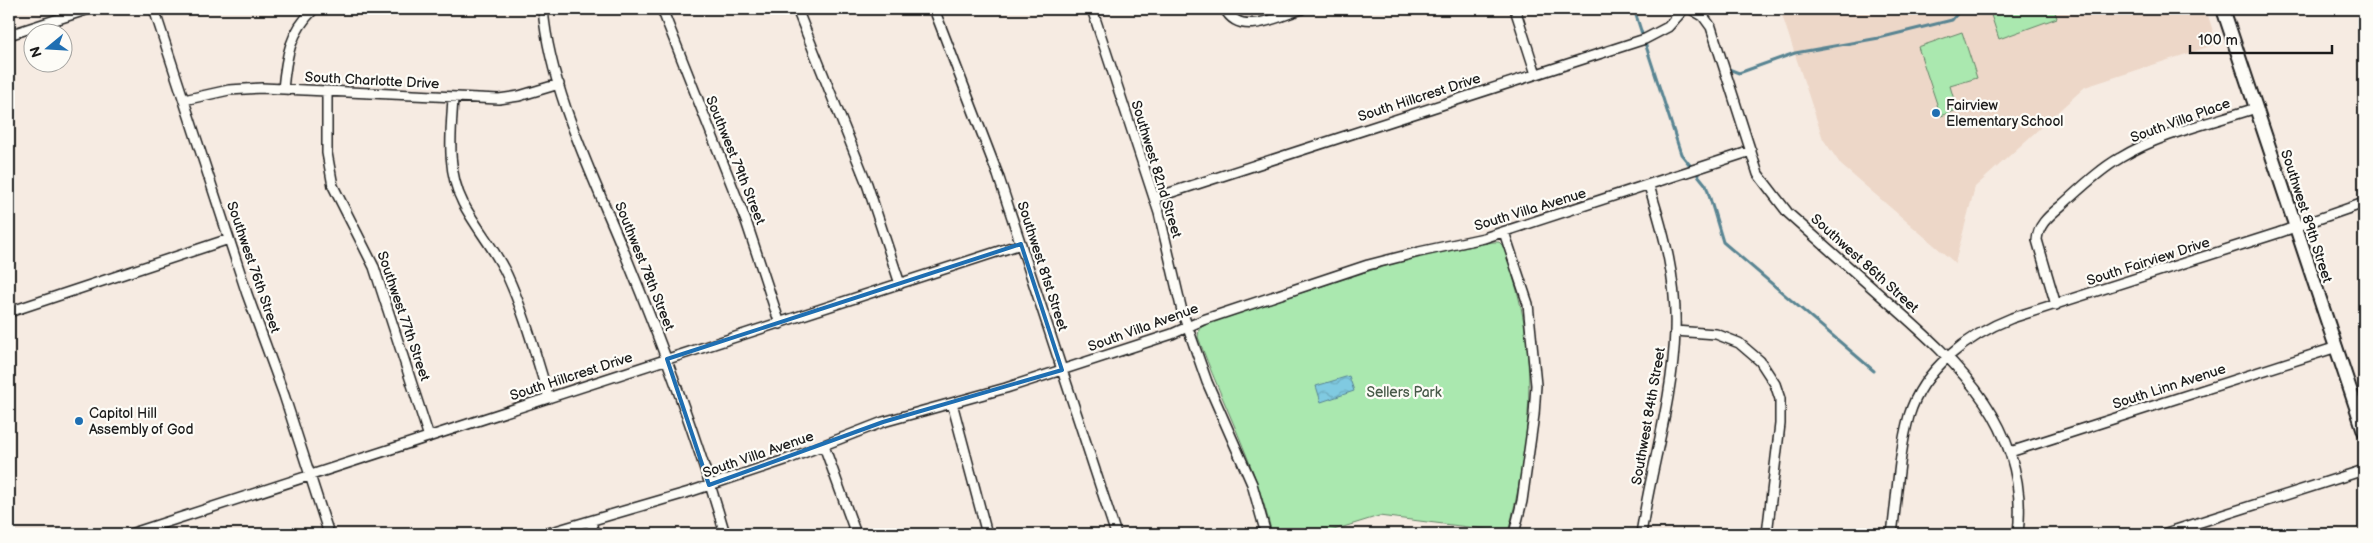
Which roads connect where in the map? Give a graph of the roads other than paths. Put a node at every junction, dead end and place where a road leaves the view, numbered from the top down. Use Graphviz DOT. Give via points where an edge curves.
graph roads {
  1 [pos="89,9"];
  2 [pos="154,9"];
  3 [pos="314,9"];
  4 [pos="543,9"];
  5 [pos="662,9"];
  6 [pos="797,9"];
  7 [pos="934,9"];
  8 [pos="1092,9"];
  9 [pos="1225,9"];
  10 [pos="1302,9"];
  11 [pos="1515,9"];
  12 [pos="1684,9"];
  13 [pos="1691,9"];
  14 [pos="2224,9"];
  15 [pos="9,35"];
  16 [pos="1536,74"];
  17 [pos="559,84"];
  18 [pos="284,89"];
  19 [pos="327,92"];
  20 [pos="453,98"];
  21 [pos="184,100"];
  22 [pos="2256,108"];
  23 [pos="1751,151"];
  24 [pos="1649,186"];
  25 [pos="1154,198"];
  26 [pos="2364,203"];
  27 [pos="2295,227"];
  28 [pos="1504,232"];
  29 [pos="229,239"];
  30 [pos="1021,244"];
  31 [pos="900,284"];
  32 [pos="2056,305"];
  33 [pos="9,312"];
  34 [pos="780,324"];
  35 [pos="1187,327"];
  36 [pos="1675,331"];
  37 [pos="2337,347"];
  38 [pos="1948,358"];
  39 [pos="667,359"];
  40 [pos="1062,370"];
  41 [pos="549,398"];
  42 [pos="952,403"];
  43 [pos="2364,431"];
  44 [pos="429,437"];
  45 [pos="824,446"];
  46 [pos="2010,452"];
  47 [pos="2364,470"];
  48 [pos="310,476"];
  49 [pos="709,485"];
  50 [pos="591,521"];
  51 [pos="130,534"];
  52 [pos="329,534"];
  53 [pos="545,534"];
  54 [pos="594,534"];
  55 [pos="725,534"];
  56 [pos="856,534"];
  57 [pos="987,534"];
  58 [pos="1116,534"];
  59 [pos="1266,534"];
  60 [pos="1514,534"];
  61 [pos="1641,534"];
  62 [pos="1767,534"];
  63 [pos="1892,534"];
  64 [pos="2018,534"];
  65 [pos="2163,534"];
  1 -- 15 [label="street"];
  2 -- 21 [label="street, Southwest 76th Street"];
  3 -- 18 [label="street" via="290,42"];
  4 -- 17 [label="street, Southwest 78th Street" via="547,42"];
  5 -- 34 [label="street, Southwest 79th Street" via="746,221"];
  6 -- 31 [label="street" via="867,184"];
  7 -- 30 [label="street, Southwest 81st Street" via="984,134"];
  8 -- 25 [label="street, Southwest 82nd Street"];
  9 -- 10 [label="street" via="1232,19 1255,24"];
  11 -- 16 [label="street"];
  12 -- 16 [label="street, South Hillcrest Drive" via="1659,32"];
  13 -- 23 [label="street, Southwest 86th Street" via="1703,16 1714,34"];
  14 -- 22 [label="main road, Southwest 89th Street"];
  16 -- 25 [label="street, South Hillcrest Drive"];
  17 -- 20 [label="street, South Charlotte Drive" via="510,98"];
  17 -- 39 [label="street, Southwest 78th Street"];
  18 -- 19 [label="street, South Charlotte Drive"];
  18 -- 21 [label="street, South Charlotte Drive" via="241,88"];
  19 -- 20 [label="street, South Charlotte Drive"];
  19 -- 44 [label="street, Southwest 77th Street" via="326,153 333,186 374,266"];
  20 -- 41 [label="street" via="451,152 456,186 512,285"];
  21 -- 29 [label="street, Southwest 76th Street"];
  22 -- 27 [label="main road, Southwest 89th Street"];
  22 -- 32 [label="street, South Villa Place" via="2158,140 2120,158 2045,220 2037,232 2037,240"];
  23 -- 24 [label="street, South Villa Avenue"];
  23 -- 38 [label="street, Southwest 86th Street" via="1758,174 1788,213"];
  24 -- 28 [label="street, South Villa Avenue"];
  24 -- 36 [label="street, Southwest 84th Street" via="1668,254"];
  25 -- 35 [label="street, Southwest 82nd Street"];
  26 -- 27 [label="street, South Fairview Drive"];
  27 -- 32 [label="street, South Fairview Drive"];
  27 -- 37 [label="main road, Southwest 89th Street"];
  28 -- 35 [label="street, South Villa Avenue" via="1377,263"];
  28 -- 60 [label="street" via="1529,310 1536,385 1522,501"];
  29 -- 33 [label="street"];
  29 -- 48 [label="street, Southwest 76th Street"];
  30 -- 31 [label="street, South Hillcrest Drive"];
  30 -- 40 [label="street, Southwest 81st Street"];
  31 -- 34 [label="street, South Hillcrest Drive"];
  32 -- 38 [label="street, South Fairview Drive" via="1987,328"];
  34 -- 39 [label="street, South Hillcrest Drive"];
  35 -- 40 [label="street, South Villa Avenue"];
  35 -- 59 [label="street, Southwest 82nd Street" via="1210,389 1249,476"];
  36 -- 61 [label="street, Southwest 84th Street" via="1670,382"];
  36 -- 62 [label="street" via="1716,334 1739,344 1760,361 1775,384 1780,424"];
  37 -- 43 [label="main road, Southwest 89th Street"];
  37 -- 46 [label="street, South Linn Avenue"];
  38 -- 46 [label="street, Southwest 86th Street" via="1986,403"];
  38 -- 63 [label="street, South Fairview Drive" via="1927,380 1909,416"];
  39 -- 41 [label="street, South Hillcrest Drive"];
  39 -- 49 [label="street, Southwest 78th Street"];
  40 -- 42 [label="street, South Villa Avenue"];
  40 -- 58 [label="street, Southwest 81st Street"];
  41 -- 44 [label="street, South Hillcrest Drive"];
  42 -- 45 [label="street, South Villa Avenue" via="883,422"];
  42 -- 57 [label="street"];
  44 -- 48 [label="street, South Hillcrest Drive"];
  45 -- 49 [label="street, South Villa Avenue"];
  45 -- 56 [label="street"];
  46 -- 64 [label="street, Southwest 86th Street" via="2019,494"];
  47 -- 65 [label="street"];
  48 -- 51 [label="street, South Hillcrest Drive"];
  48 -- 52 [label="street, Southwest 76th Street"];
  49 -- 50 [label="street, South Villa Avenue"];
  49 -- 55 [label="street, Southwest 78th Street"];
  50 -- 53 [label="street, South Villa Avenue"];
  50 -- 54 [label="street"];
}
